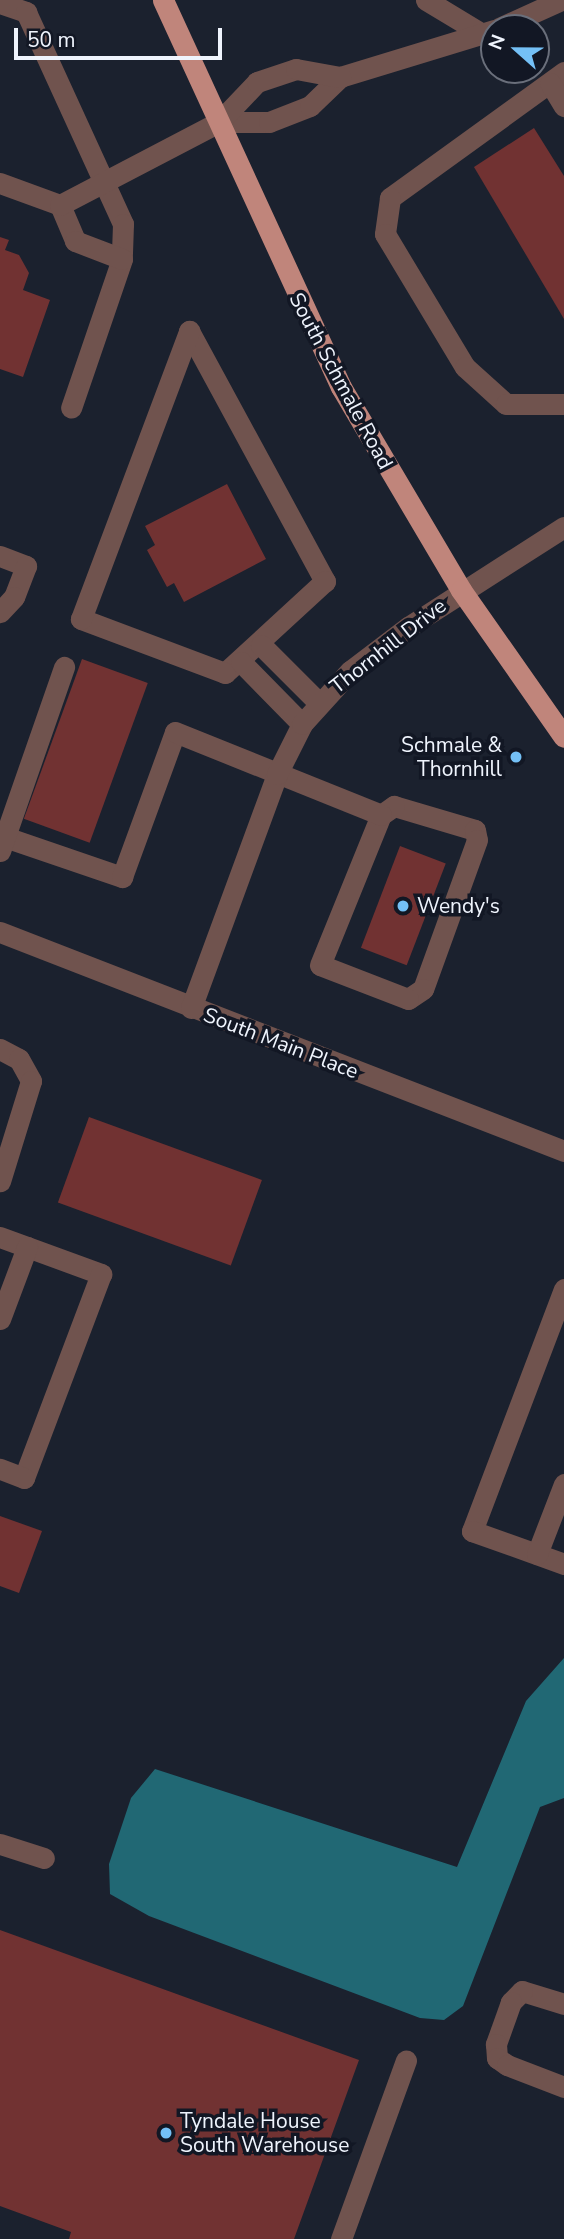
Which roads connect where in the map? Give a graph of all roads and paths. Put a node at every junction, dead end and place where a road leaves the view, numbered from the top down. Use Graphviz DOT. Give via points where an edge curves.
graph roads {
  1 [pos="163,0"];
  2 [pos="426,0"];
  3 [pos="0,3"];
  4 [pos="562,3"];
  5 [pos="534,14"];
  6 [pos="480,25"];
  7 [pos="480,35"];
  8 [pos="340,77"];
  9 [pos="557,77"];
  10 [pos="564,106"];
  11 [pos="219,122"];
  12 [pos="102,178"];
  13 [pos="0,183"];
  14 [pos="60,205"];
  15 [pos="122,259"];
  16 [pos="564,404"];
  17 [pos="71,408"];
  18 [pos="564,527"];
  19 [pos="0,556"];
  20 [pos="461,590"];
  21 [pos="0,612"];
  22 [pos="261,645"];
  23 [pos="241,662"];
  24 [pos="64,667"];
  25 [pos="318,703"];
  26 [pos="302,724"];
  27 [pos="563,734"];
  28 [pos="277,774"];
  29 [pos="381,815"];
  30 [pos="3,844"];
  31 [pos="1,936"];
  32 [pos="191,1008"];
  33 [pos="0,1049"];
  34 [pos="564,1151"];
  35 [pos="0,1181"];
  36 [pos="0,1237"];
  37 [pos="27,1247"];
  38 [pos="564,1289"];
  39 [pos="0,1319"];
  40 [pos="0,1469"];
  41 [pos="564,1484"];
  42 [pos="537,1553"];
  43 [pos="564,1564"];
  44 [pos="0,1844"];
  45 [pos="44,1858"];
  46 [pos="564,2004"];
  47 [pos="406,2060"];
  48 [pos="564,2087"];
  49 [pos="341,2239"];
  1 -- 11 [label="main road, South Schmale Road"];
  2 -- 6 [label="street"];
  3 -- 12 [label="street" via="26,12"];
  4 -- 5 [label="street"];
  7 -- 8 [label="street"];
  8 -- 11 [label="street" via="310,106 269,122"];
  8 -- 11 [label="street" via="296,69 257,82"];
  9 -- 10 [label="street"];
  9 -- 16 [label="street" via="390,198 385,234 465,367 506,404"];
  11 -- 12 [label="street"];
  11 -- 20 [label="main road, South Schmale Road" via="341,387"];
  12 -- 14 [label="street"];
  12 -- 15 [label="street" via="123,224"];
  13 -- 14 [label="street"];
  14 -- 15 [label="street" via="75,241"];
  15 -- 17 [label="street"];
  18 -- 20 [label="street, Thornhill Drive"];
  19 -- 21 [label="street" via="26,565 14,597"];
  20 -- 25 [label="street, Thornhill Drive" via="350,671"];
  20 -- 27 [label="main road, South Schmale Road"];
  22 -- 23 [label="street"];
  22 -- 23 [label="street" via="325,581 188,331 81,619 225,673"];
  22 -- 25 [label="street"];
  23 -- 26 [label="street"];
  24 -- 30 [label="street"];
  25 -- 26 [label="street, Thornhill Drive"];
  26 -- 28 [label="street, Thornhill Drive"];
  28 -- 29 [label="street"];
  28 -- 30 [label="street" via="175,732 122,877"];
  28 -- 32 [label="street, Thornhill Drive"];
  29 -- 29 [label="street" via="320,965 408,999 424,989 477,840 475,830 435,815 394,806"];
  31 -- 32 [label="street, South Main Place"];
  32 -- 34 [label="street, South Main Place"];
  33 -- 35 [label="street" via="19,1059 32,1081"];
  36 -- 37 [label="street"];
  37 -- 39 [label="street"];
  37 -- 40 [label="street" via="101,1274 24,1478"];
  38 -- 42 [label="street" via="472,1531"];
  41 -- 42 [label="street"];
  42 -- 43 [label="street"];
  44 -- 45 [label="street"];
  46 -- 48 [label="street" via="522,1991 511,2002 496,2044 497,2058 507,2065"];
  47 -- 49 [label="street"];
}
